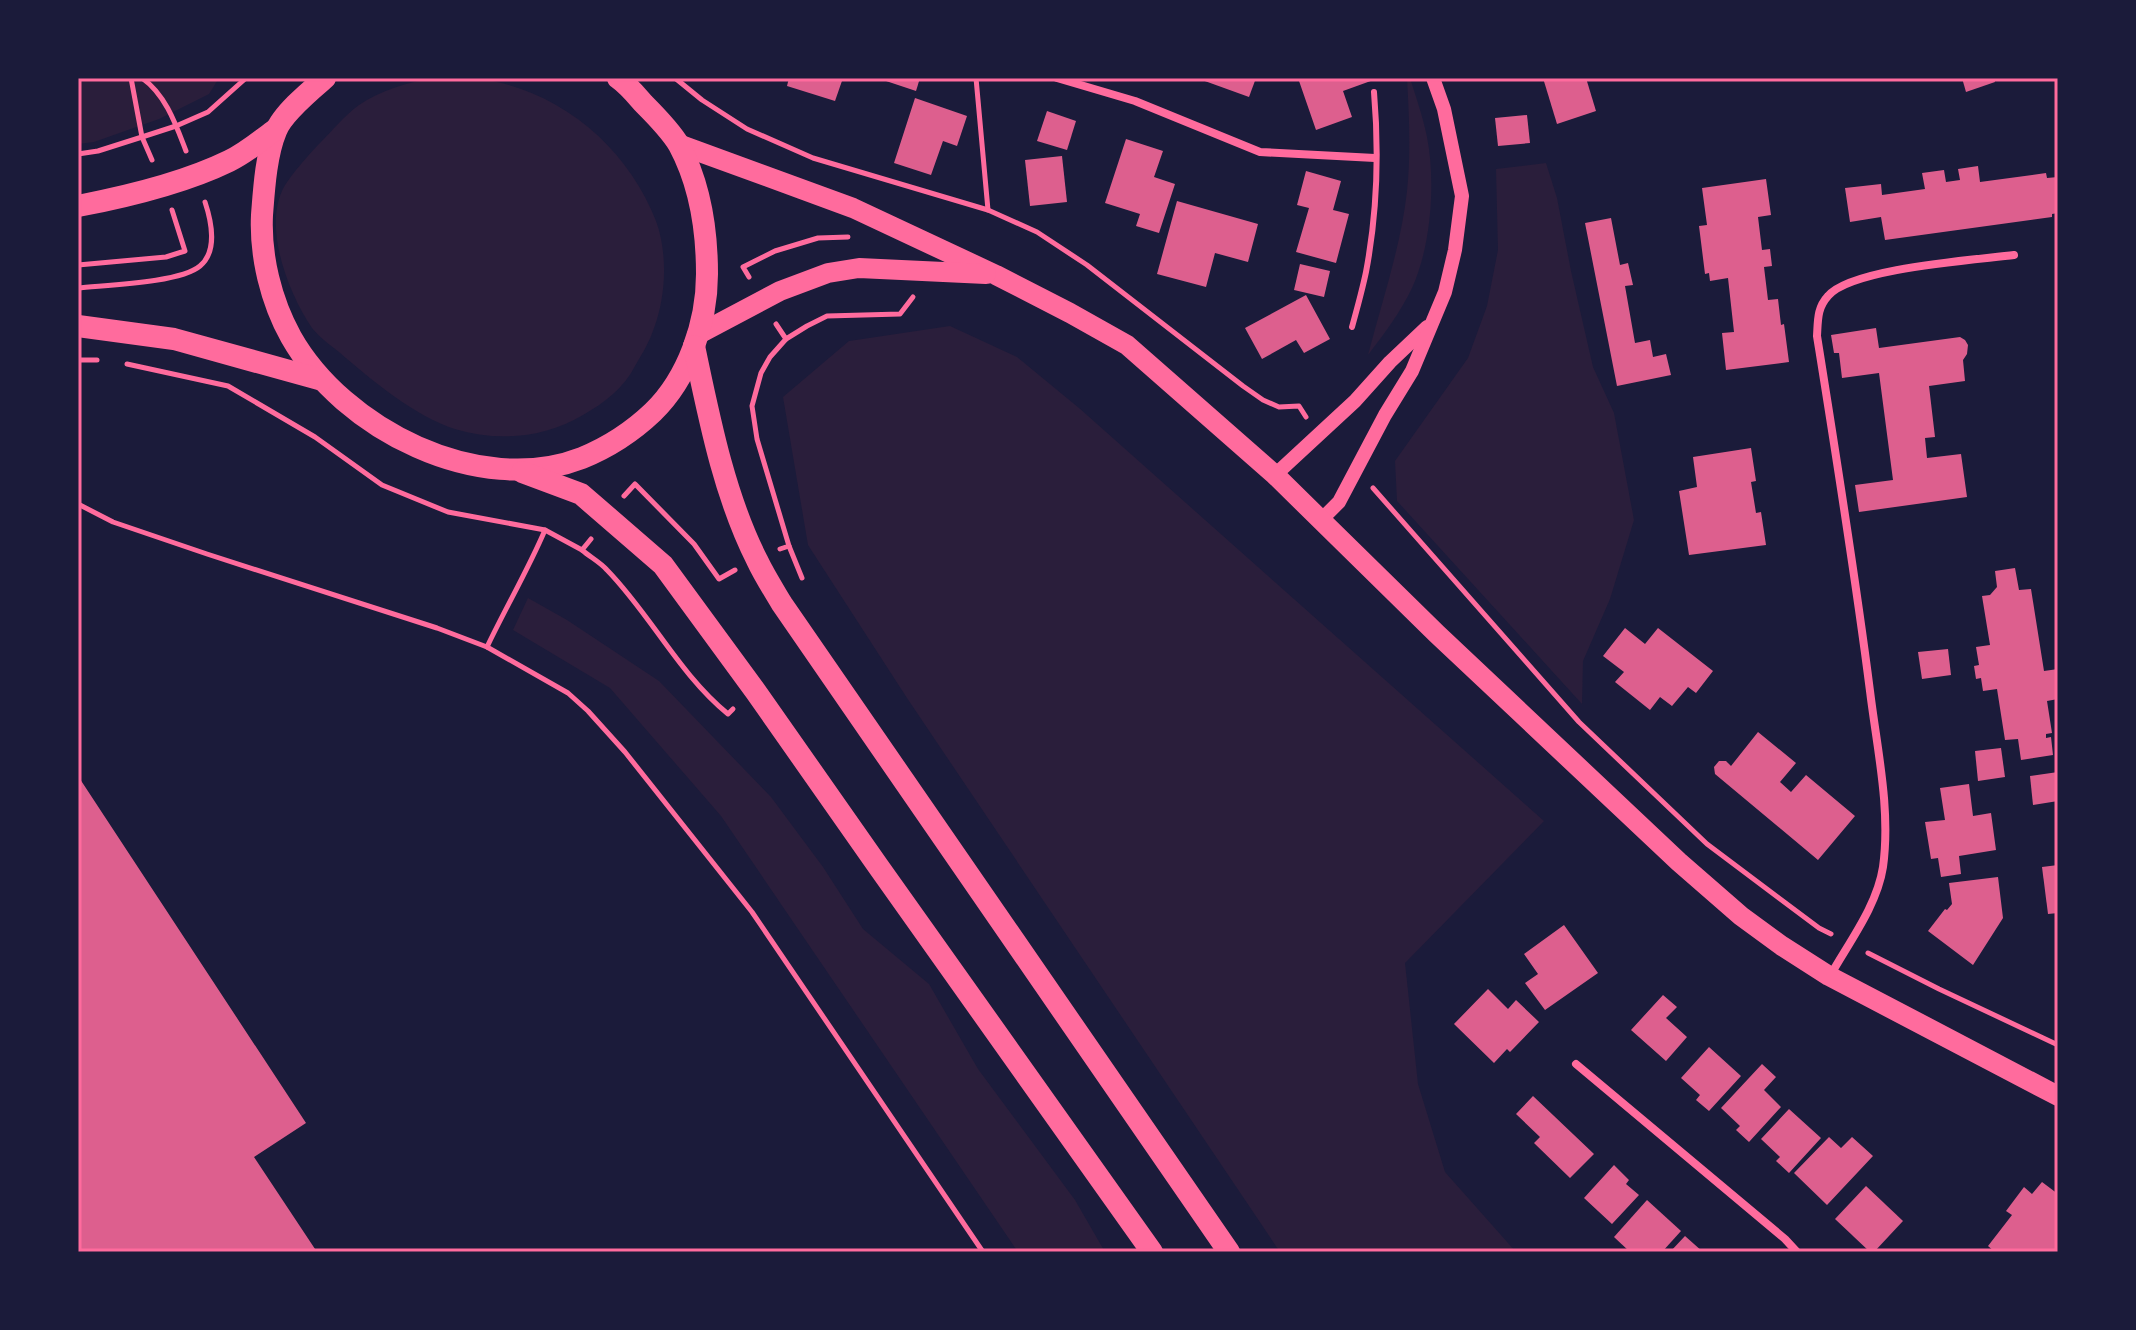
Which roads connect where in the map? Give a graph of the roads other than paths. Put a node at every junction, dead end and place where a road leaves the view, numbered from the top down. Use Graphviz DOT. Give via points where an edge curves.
graph roads {
  1 [pos="325,78"];
  2 [pos="618,78"];
  3 [pos="1057,78"];
  4 [pos="1433,78"];
  5 [pos="1374,92"];
  6 [pos="276,129"];
  7 [pos="678,144"];
  8 [pos="1375,158"];
  9 [pos="78,206"];
  10 [pos="2014,255"];
  11 [pos="996,275"];
  12 [pos="1433,321"];
  13 [pos="78,326"];
  14 [pos="1352,327"];
  15 [pos="696,340"];
  16 [pos="322,380"];
  17 [pos="517,470"];
  18 [pos="1275,475"];
  19 [pos="1321,520"];
  20 [pos="1829,976"];
  21 [pos="1576,1064"];
  22 [pos="2058,1096"];
  23 [pos="1152,1252"];
  24 [pos="1229,1252"];
  25 [pos="1797,1252"];
  1 -- 6 [label="highway"];
  2 -- 7 [label="highway"];
  3 -- 8 [label="street" via="1135,101 1260,152"];
  4 -- 12 [label="street" via="1462,196 1455,250"];
  5 -- 8 [label="lane"];
  6 -- 9 [label="highway" via="232,160 195,175"];
  6 -- 16 [label="highway" via="264,182 261,236 271,288 291,337"];
  7 -- 11 [label="main road" via="853,208"];
  7 -- 15 [label="highway" via="706,234 706,291"];
  8 -- 14 [label="lane" via="1374,219"];
  10 -- 20 [label="street" via="1851,280 1829,293 1818,311 1817,336 1854,570 1885,835 1883,870 1873,899"];
  11 -- 15 [label="main road" via="859,268 828,273 770,295"];
  11 -- 18 [label="main road" via="1127,345"];
  12 -- 18 [label="street"];
  12 -- 19 [label="street" via="1412,371 1339,502"];
  13 -- 16 [label="highway" via="174,339"];
  15 -- 17 [label="highway" via="680,378 661,404 628,433 580,459"];
  15 -- 24 [label="highway" via="711,426 731,497 782,604"];
  16 -- 17 [label="highway" via="350,406 412,444 480,466"];
  17 -- 23 [label="highway" via="581,494 663,565"];
  18 -- 19 [label="main road"];
  19 -- 20 [label="main road" via="1679,862 1741,916"];
  20 -- 22 [label="main road"];
  21 -- 25 [label="street"];
}
